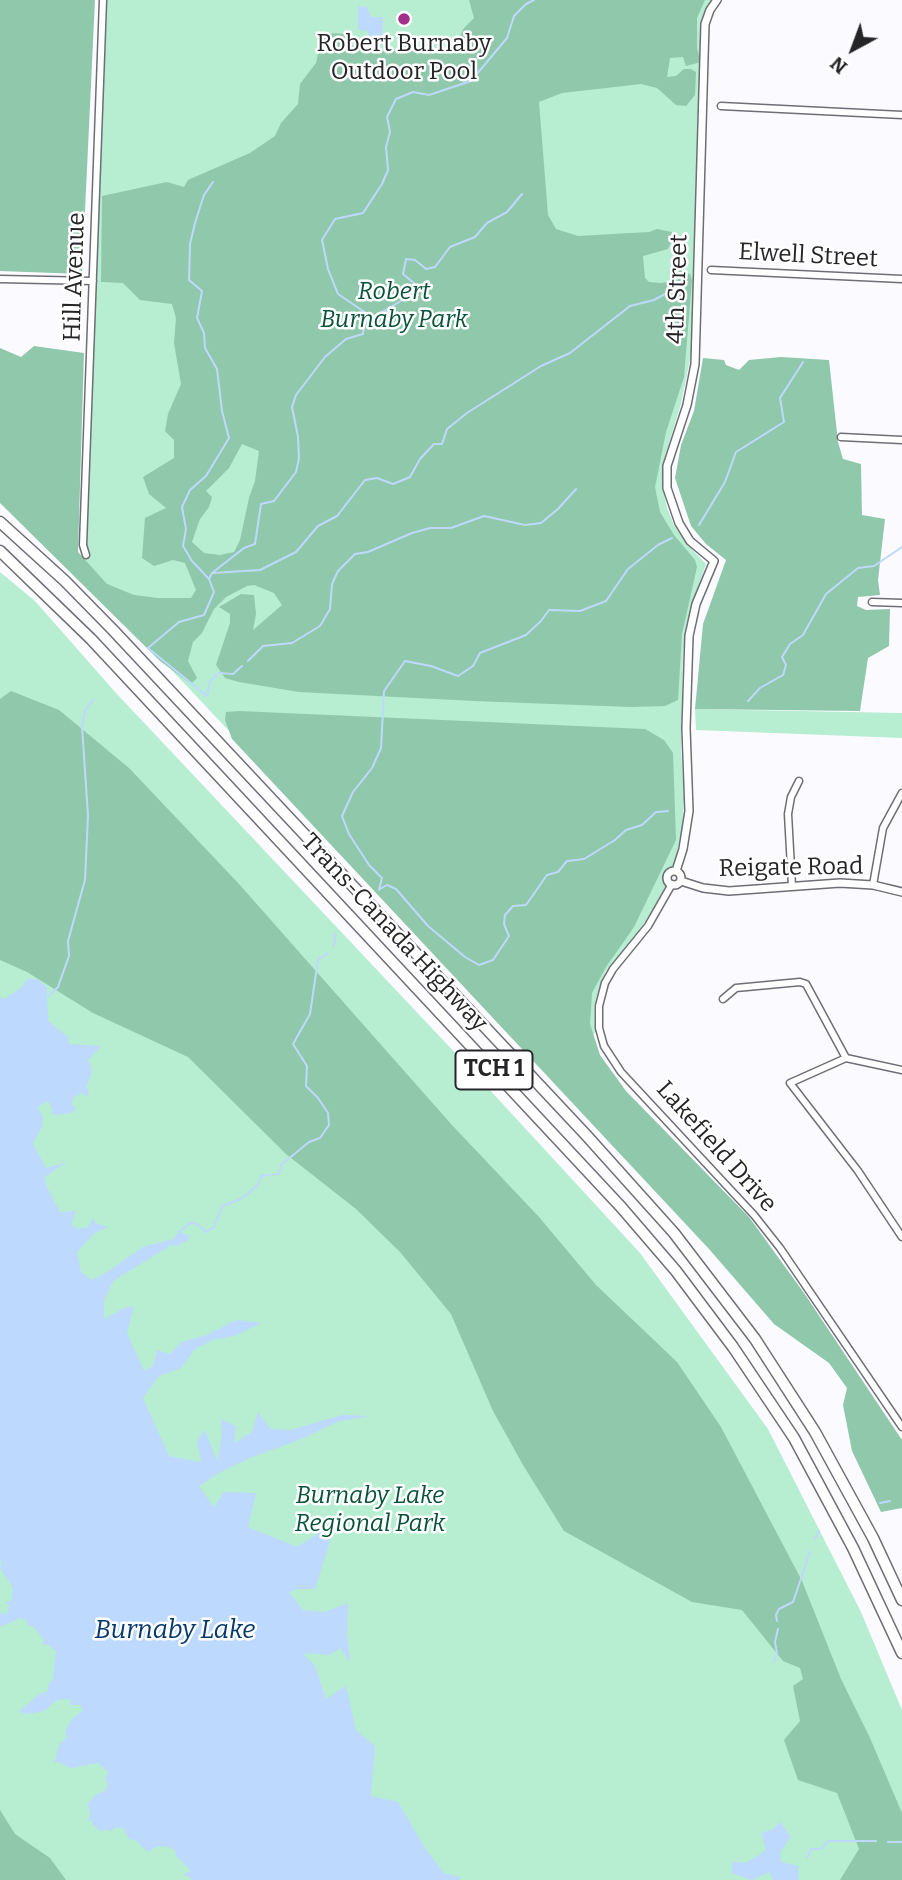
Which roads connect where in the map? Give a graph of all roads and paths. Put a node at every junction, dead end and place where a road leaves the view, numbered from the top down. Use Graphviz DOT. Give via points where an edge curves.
graph roads {
  1 [pos="103,0"];
  2 [pos="717,0"];
  3 [pos="721,106"];
  4 [pos="902,116"];
  5 [pos="712,270"];
  6 [pos="0,279"];
  7 [pos="902,279"];
  8 [pos="93,281"];
  9 [pos="841,437"];
  10 [pos="902,440"];
  11 [pos="0,522"];
  12 [pos="0,551"];
  13 [pos="86,555"];
  14 [pos="872,602"];
  15 [pos="902,603"];
  16 [pos="799,781"];
  17 [pos="902,793"];
  18 [pos="676,872"];
  19 [pos="681,881"];
  20 [pos="672,884"];
  21 [pos="873,885"];
  22 [pos="792,886"];
  23 [pos="902,892"];
  24 [pos="723,999"];
  25 [pos="846,1058"];
  26 [pos="902,1070"];
  27 [pos="902,1237"];
  28 [pos="902,1427"];
  29 [pos="902,1600"];
  30 [pos="902,1653"];
  1 -- 8 [label="street, Hill Avenue"];
  2 -- 18 [label="street, 4th Street" via="705,24 695,364 667,476 679,523 714,561 696,604 690,636 686,738 690,794 686,837"];
  3 -- 4 [label="street"];
  5 -- 7 [label="street, Elwell Street"];
  6 -- 8 [label="street"];
  8 -- 13 [label="street, Hill Avenue"];
  9 -- 10 [label="street"];
  11 -- 29 [label="highway, Trans-Canada Highway / TCH 1" via="113,630 674,1233 755,1339 815,1432"];
  12 -- 30 [label="highway, Trans-Canada Highway / TCH 1" via="91,639 676,1271 794,1438"];
  14 -- 15 [label="street"];
  16 -- 22 [label="street" via="788,814"];
  17 -- 21 [label="street" via="883,828"];
  18 -- 19 [label="street"];
  18 -- 20 [label="street" via="668,876"];
  19 -- 20 [label="street"];
  19 -- 22 [label="street, Reigate Road" via="729,891"];
  20 -- 28 [label="street, Lakefield Drive" via="648,926 605,983 598,1006 607,1052 780,1248"];
  21 -- 22 [label="street, Reigate Road"];
  21 -- 23 [label="street, Reigate Road"];
  24 -- 25 [label="street" via="736,988 806,984"];
  25 -- 26 [label="street"];
  25 -- 27 [label="street" via="790,1083"];
}
